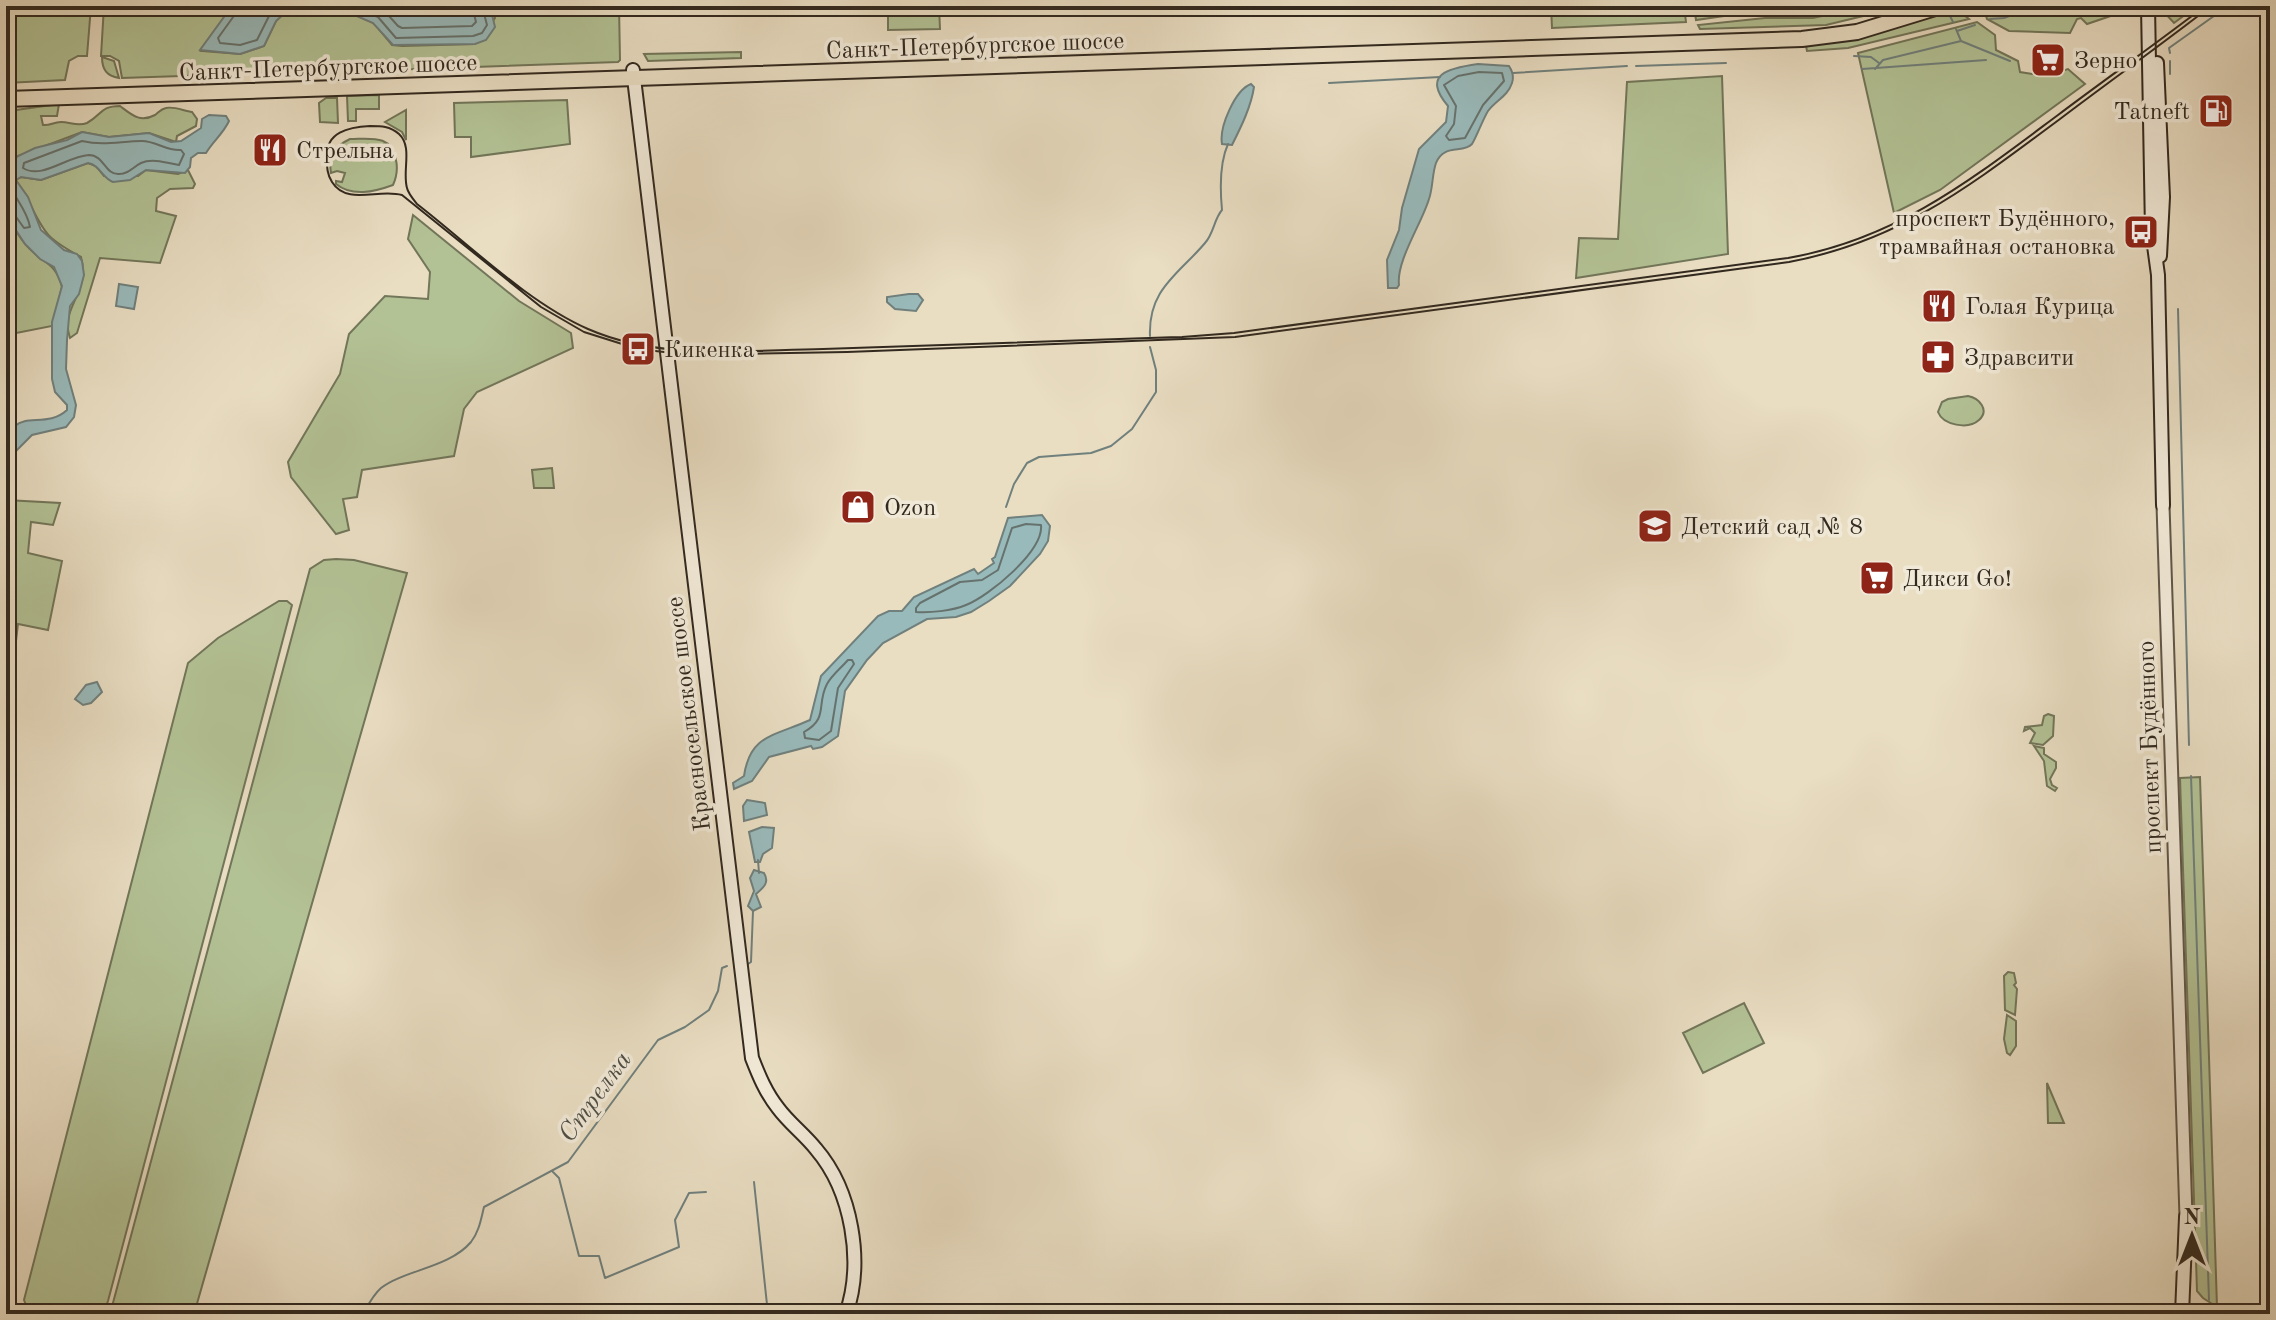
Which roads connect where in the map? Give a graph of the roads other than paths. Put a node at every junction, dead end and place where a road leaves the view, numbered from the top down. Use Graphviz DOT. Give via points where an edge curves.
graph roads {
  1 [pos="1915,6"];
  2 [pos="1942,6"];
  3 [pos="2148,6"];
  4 [pos="2155,6"];
  5 [pos="634,75"];
  6 [pos="6,91"];
  7 [pos="6,99"];
  8 [pos="2158,275"];
  9 [pos="2163,505"];
  10 [pos="2186,1217"];
  11 [pos="846,1314"];
  12 [pos="2182,1314"];
  13 [pos="2189,1314"];
  1 -- 5 [label="main road, Санкт-Петербургское шоссе" via="1859,23 1802,31"];
  2 -- 5 [label="main road, Санкт-Петербургское шоссе" via="1867,29 1813,38"];
  3 -- 8 [label="main road, проспект Будённого" via="2152,231"];
  4 -- 8 [label="main road, проспект Будённого" via="2163,197"];
  5 -- 6 [label="main road, Санкт-Петербургское шоссе"];
  5 -- 7 [label="main road, Санкт-Петербургское шоссе"];
  5 -- 11 [label="main road, Красносельское шоссе" via="752,1058 763,1087 817,1149 842,1192 854,1269"];
  8 -- 9 [label="main road, проспект Будённого"];
  9 -- 10 [label="street, проспект Будённого"];
  10 -- 12 [label="main road, проспект Будённого"];
  10 -- 13 [label="main road, проспект Будённого"];
}
